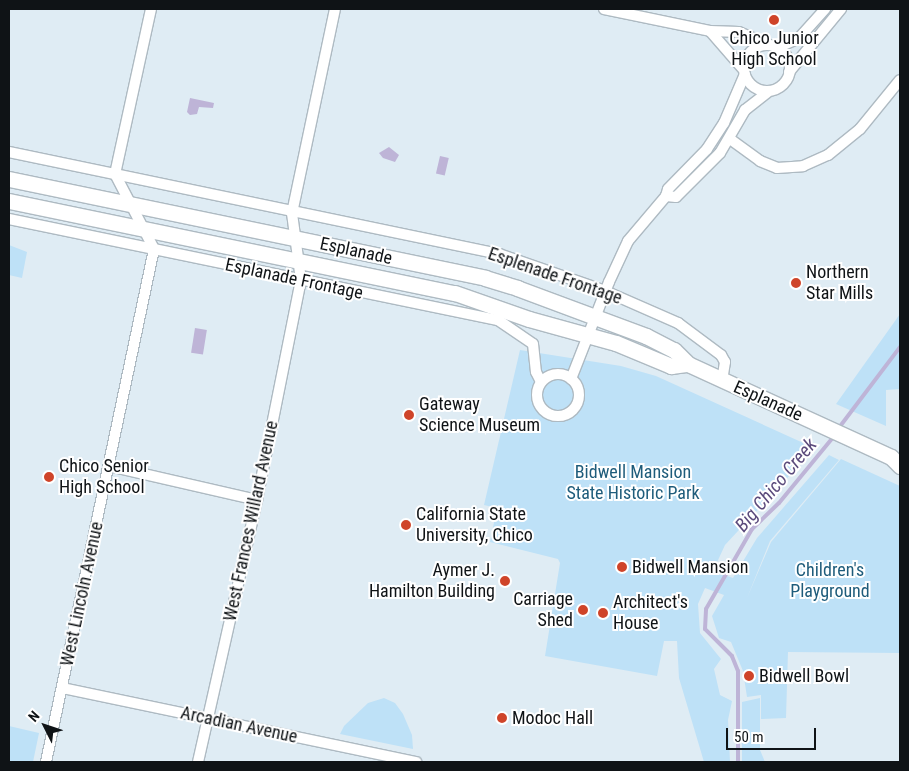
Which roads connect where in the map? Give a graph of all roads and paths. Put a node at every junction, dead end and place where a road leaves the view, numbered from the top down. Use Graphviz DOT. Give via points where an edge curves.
graph roads {
  1 [pos="151,9"];
  2 [pos="335,9"];
  3 [pos="604,9"];
  4 [pos="825,9"];
  5 [pos="841,9"];
  6 [pos="710,31"];
  7 [pos="773,47"];
  8 [pos="744,71"];
  9 [pos="789,72"];
  10 [pos="900,80"];
  11 [pos="768,92"];
  12 [pos="730,139"];
  13 [pos="9,152"];
  14 [pos="115,174"];
  15 [pos="9,179"];
  16 [pos="666,196"];
  17 [pos="9,201"];
  18 [pos="130,203"];
  19 [pos="292,213"];
  20 [pos="9,219"];
  21 [pos="144,229"];
  22 [pos="295,238"];
  23 [pos="154,249"];
  24 [pos="298,260"];
  25 [pos="301,280"];
  26 [pos="605,292"];
  27 [pos="596,315"];
  28 [pos="588,334"];
  29 [pos="688,364"];
  30 [pos="571,379"];
  31 [pos="722,380"];
  32 [pos="542,382"];
  33 [pos="897,459"];
  34 [pos="110,466"];
  35 [pos="257,500"];
  36 [pos="62,688"];
  37 [pos="208,718"];
  38 [pos="387,759"];
  39 [pos="46,762"];
  40 [pos="198,762"];
  41 [pos="416,762"];
  1 -- 14 [label="street"];
  2 -- 19 [label="street, West Frances Willard Avenue"];
  3 -- 6 [label="street"];
  4 -- 7 [label="street" via="799,38"];
  5 -- 9 [label="street"];
  6 -- 7 [label="street" via="739,32"];
  6 -- 8 [label="street"];
  7 -- 8 [label="street" via="753,50"];
  7 -- 9 [label="street" via="789,61"];
  8 -- 11 [label="street" via="751,85"];
  8 -- 16 [label="street" via="724,123 707,149 668,189"];
  9 -- 11 [label="street" via="780,87"];
  10 -- 12 [label="street" via="860,129 828,155 803,166 778,168 760,161"];
  11 -- 12 [label="street" via="745,110"];
  12 -- 16 [label="street" via="720,154 676,197"];
  13 -- 14 [label="street"];
  14 -- 18 [label="street"];
  14 -- 19 [label="street"];
  15 -- 18 [label="main road, Esplanade"];
  16 -- 26 [label="street" via="628,241"];
  17 -- 21 [label="main road, Esplanade"];
  18 -- 21 [label="street"];
  18 -- 22 [label="main road, Esplanade"];
  19 -- 22 [label="street, West Frances Willard Avenue"];
  19 -- 26 [label="street, Esplenade Frontage" via="499,254"];
  20 -- 23 [label="street, Esplanade Frontage"];
  21 -- 23 [label="street"];
  21 -- 24 [label="main road, Esplanade"];
  22 -- 24 [label="street, West Frances Willard Avenue"];
  22 -- 27 [label="main road, Esplanade" via="485,278"];
  23 -- 25 [label="street, Esplanade Frontage"];
  23 -- 34 [label="street, West Lincoln Avenue"];
  24 -- 25 [label="street, West Frances Willard Avenue"];
  24 -- 28 [label="main road, Esplanade" via="455,293 529,319"];
  25 -- 32 [label="street, Esplanade Frontage" via="505,323 533,344 536,372"];
  25 -- 35 [label="street, West Frances Willard Avenue"];
  26 -- 27 [label="street"];
  26 -- 31 [label="street, Esplenade Frontage" via="678,323 715,349 725,362"];
  27 -- 28 [label="street"];
  27 -- 29 [label="main road, Esplanade" via="674,350"];
  28 -- 29 [label="main road, Esplanade" via="671,366"];
  28 -- 30 [label="street"];
  29 -- 31 [label="main road, Esplanade"];
  30 -- 32 [label="street" via="559,374"];
  30 -- 32 [label="street" via="579,397 574,410 562,416 548,414 539,404 538,391"];
  31 -- 33 [label="main road, Esplanade"];
  34 -- 35 [label="street"];
  34 -- 36 [label="street, West Lincoln Avenue"];
  35 -- 37 [label="street, West Frances Willard Avenue"];
  36 -- 37 [label="street, Arcadian Avenue"];
  36 -- 39 [label="street, West Lincoln Avenue"];
  37 -- 38 [label="street, Arcadian Avenue"];
  37 -- 40 [label="street, West Frances Willard Avenue"];
  38 -- 41 [label="street, Arcadian Avenue"];
}
